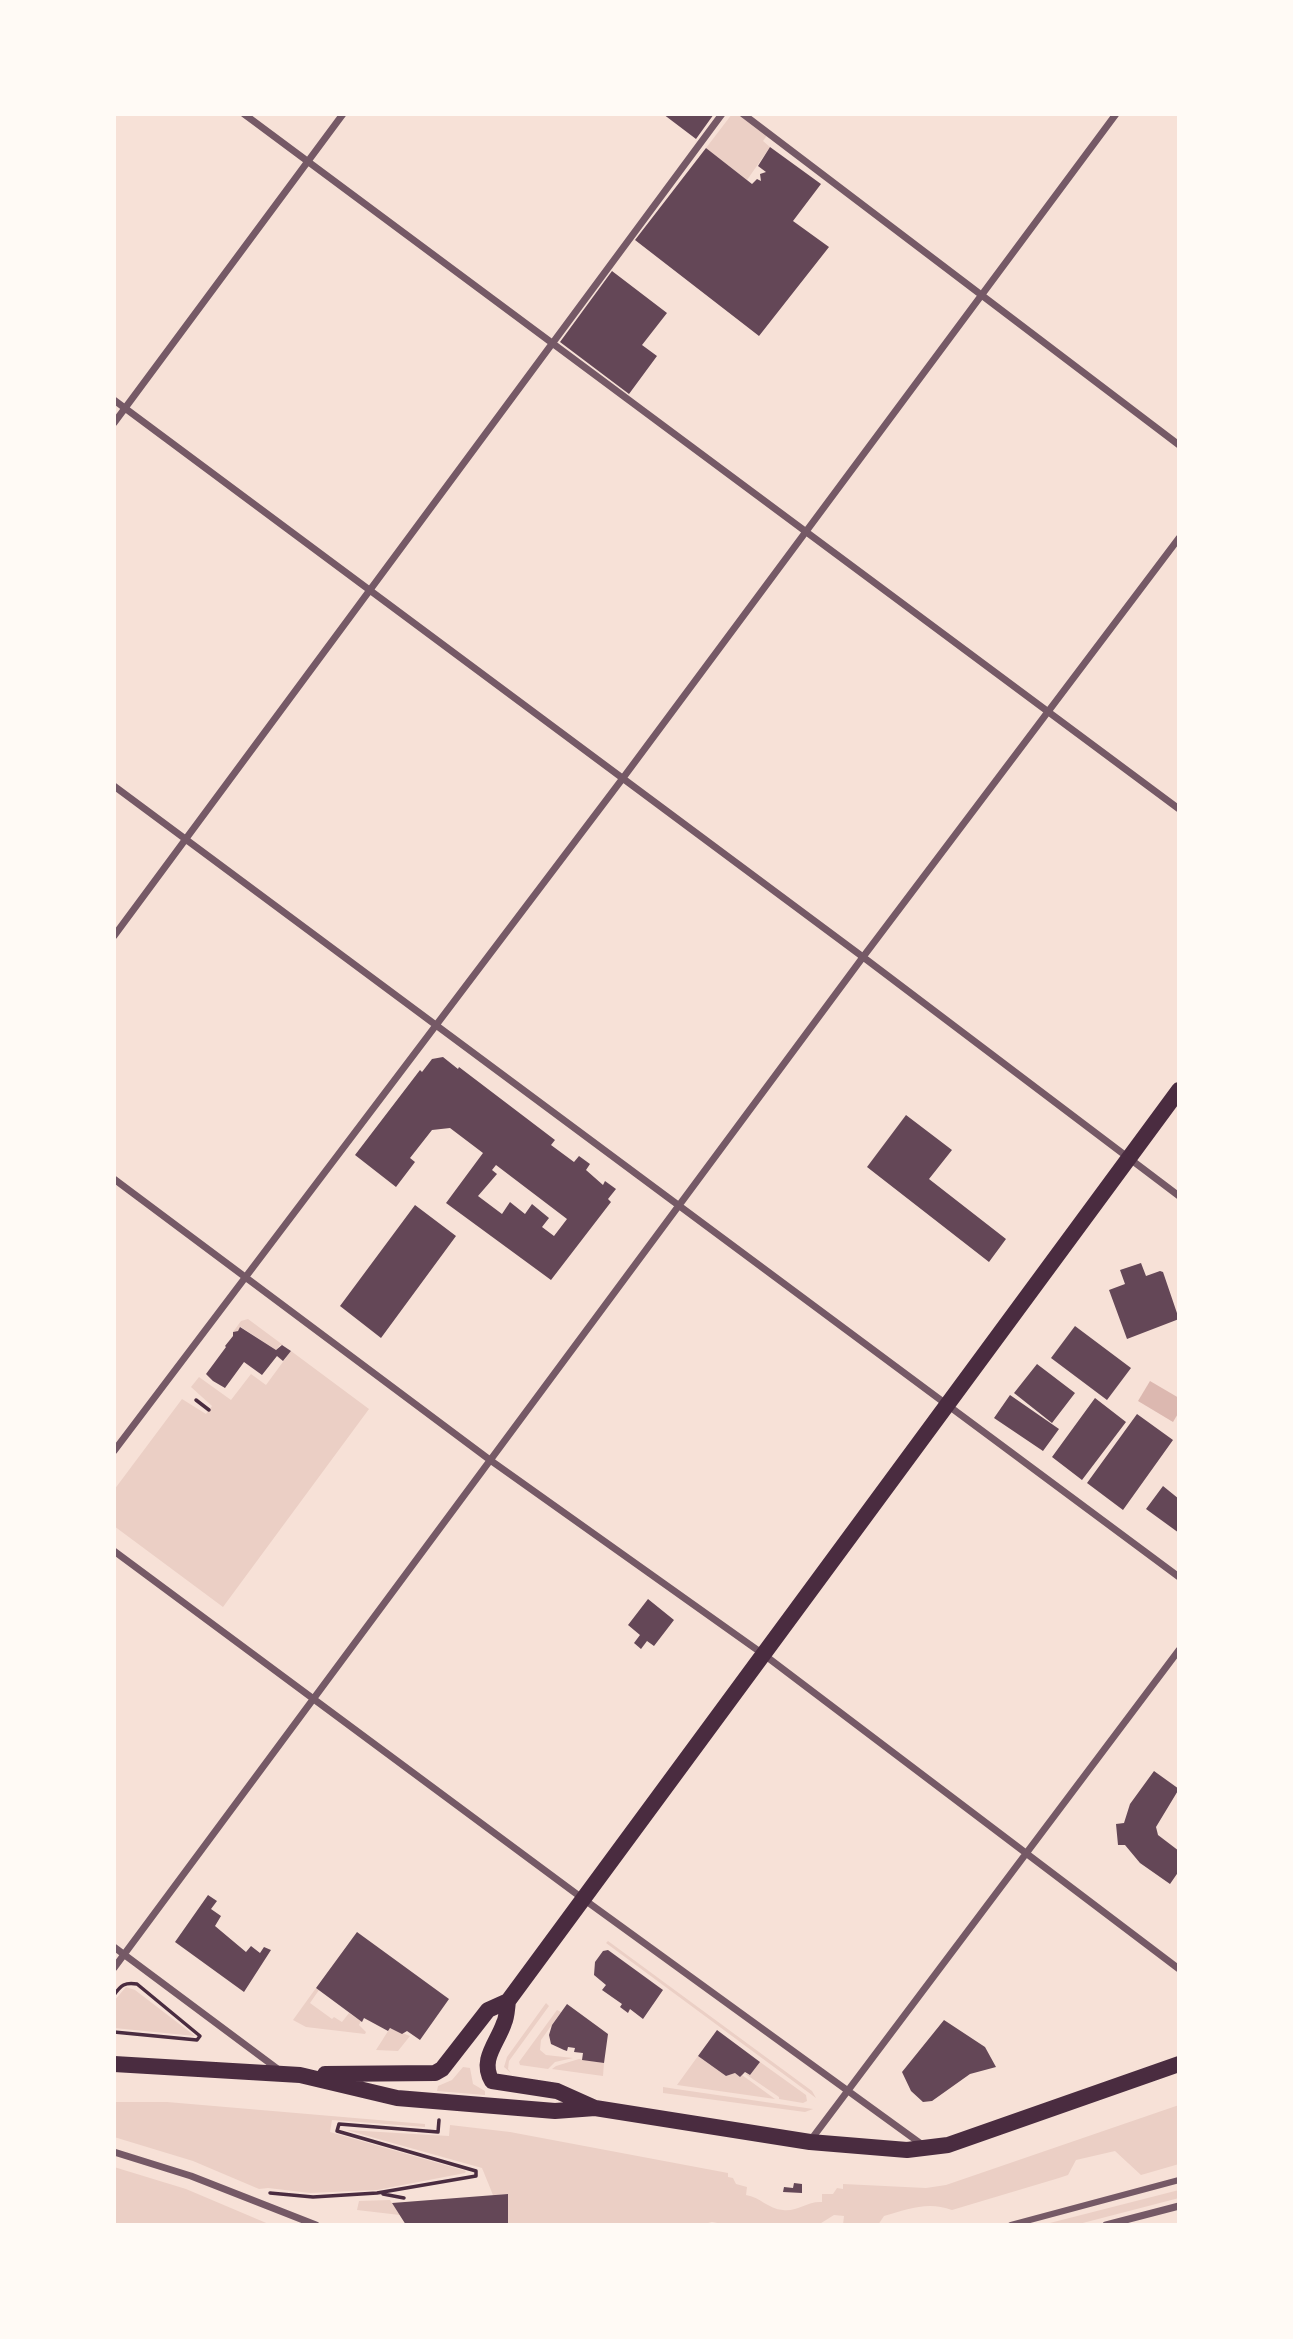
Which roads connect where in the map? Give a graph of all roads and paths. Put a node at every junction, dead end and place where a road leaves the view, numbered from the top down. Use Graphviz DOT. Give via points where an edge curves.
graph roads {
  1 [pos="244,114"];
  2 [pos="343,114"];
  3 [pos="722,114"];
  4 [pos="743,114"];
  5 [pos="1116,114"];
  6 [pos="308,161"];
  7 [pos="982,295"];
  8 [pos="553,343"];
  9 [pos="114,400"];
  10 [pos="125,408"];
  11 [pos="114,423"];
  12 [pos="1179,444"];
  13 [pos="806,531"];
  14 [pos="1179,538"];
  15 [pos="370,590"];
  16 [pos="1049,712"];
  17 [pos="622,778"];
  18 [pos="114,786"];
  19 [pos="1179,809"];
  20 [pos="185,839"];
  21 [pos="114,936"];
  22 [pos="863,957"];
  23 [pos="435,1025"];
  24 [pos="1179,1090"];
  25 [pos="1129,1158"];
  26 [pos="114,1179"];
  27 [pos="1179,1196"];
  28 [pos="678,1205"];
  29 [pos="244,1277"];
  30 [pos="196,1400"];
  31 [pos="947,1405"];
  32 [pos="209,1410"];
  33 [pos="114,1451"];
  34 [pos="490,1460"];
  35 [pos="114,1551"];
  36 [pos="1179,1577"];
  37 [pos="1179,1650"];
  38 [pos="763,1654"];
  39 [pos="313,1699"];
  40 [pos="1026,1855"];
  41 [pos="582,1898"];
  42 [pos="114,1947"];
  43 [pos="124,1955"];
  44 [pos="114,1968"];
  45 [pos="1179,1969"];
  46 [pos="114,1995"];
  47 [pos="508,2001"];
  48 [pos="114,2032"];
  49 [pos="114,2064"];
  50 [pos="1179,2064"];
  51 [pos="283,2073"];
  52 [pos="300,2075"];
  53 [pos="847,2092"];
  54 [pos="595,2108"];
  55 [pos="439,2118"];
  56 [pos="810,2142"];
  57 [pos="927,2149"];
  58 [pos="114,2152"];
  59 [pos="1179,2180"];
  60 [pos="273,2192"];
  61 [pos="377,2193"];
  62 [pos="404,2198"];
  63 [pos="1179,2206"];
  64 [pos="309,2224"];
  65 [pos="316,2225"];
  66 [pos="1011,2225"];
  67 [pos="1106,2225"];
  1 -- 6 [label="street"];
  2 -- 6 [label="street"];
  3 -- 8 [label="street"];
  4 -- 7 [label="street"];
  5 -- 7 [label="street"];
  6 -- 8 [label="street"];
  6 -- 10 [label="street"];
  7 -- 12 [label="street"];
  7 -- 13 [label="street"];
  8 -- 13 [label="street"];
  8 -- 15 [label="street"];
  9 -- 10 [label="street"];
  10 -- 11 [label="street"];
  10 -- 15 [label="street"];
  13 -- 16 [label="street"];
  13 -- 17 [label="street"];
  14 -- 16 [label="street"];
  15 -- 17 [label="street"];
  15 -- 20 [label="street"];
  16 -- 19 [label="street"];
  16 -- 22 [label="street"];
  17 -- 22 [label="street"];
  17 -- 23 [label="street"];
  18 -- 20 [label="street"];
  20 -- 21 [label="street"];
  20 -- 23 [label="street"];
  22 -- 25 [label="street"];
  22 -- 28 [label="street"];
  23 -- 28 [label="street"];
  23 -- 29 [label="street"];
  24 -- 25 [label="main road"];
  25 -- 27 [label="street"];
  25 -- 31 [label="main road"];
  26 -- 29 [label="street"];
  28 -- 31 [label="street"];
  28 -- 34 [label="street"];
  29 -- 33 [label="street"];
  29 -- 34 [label="street"];
  30 -- 32 [label="path"];
  31 -- 36 [label="street"];
  31 -- 38 [label="main road"];
  34 -- 38 [label="street"];
  34 -- 39 [label="street"];
  35 -- 39 [label="street"];
  37 -- 40 [label="street"];
  38 -- 40 [label="street"];
  38 -- 41 [label="main road"];
  39 -- 41 [label="street"];
  39 -- 43 [label="street"];
  40 -- 45 [label="street"];
  40 -- 53 [label="street"];
  41 -- 47 [label="main road"];
  41 -- 53 [label="street"];
  42 -- 43 [label="street"];
  43 -- 44 [label="street"];
  43 -- 51 [label="street"];
  46 -- 48 [label="path" via="127,1982 137,1984 200,2036 197,2040"];
  47 -- 52 [label="main road" via="488,2010 435,2073"];
  47 -- 54 [label="main road" via="505,2023 488,2057 492,2081 557,2091"];
  49 -- 51 [label="main road"];
  50 -- 57 [label="main road"];
  51 -- 52 [label="main road"];
  52 -- 54 [label="main road" via="397,2098 555,2111"];
  53 -- 56 [label="street"];
  53 -- 57 [label="street"];
  54 -- 56 [label="main road"];
  55 -- 61 [label="path" via="438,2132 339,2124 337,2131 476,2171 476,2176"];
  56 -- 57 [label="main road"];
  58 -- 64 [label="street" via="191,2176"];
  59 -- 66 [label="street"];
  60 -- 61 [label="path" via="313,2197"];
  61 -- 62 [label="path"];
  63 -- 67 [label="street"];
  64 -- 65 [label="street"];
}
